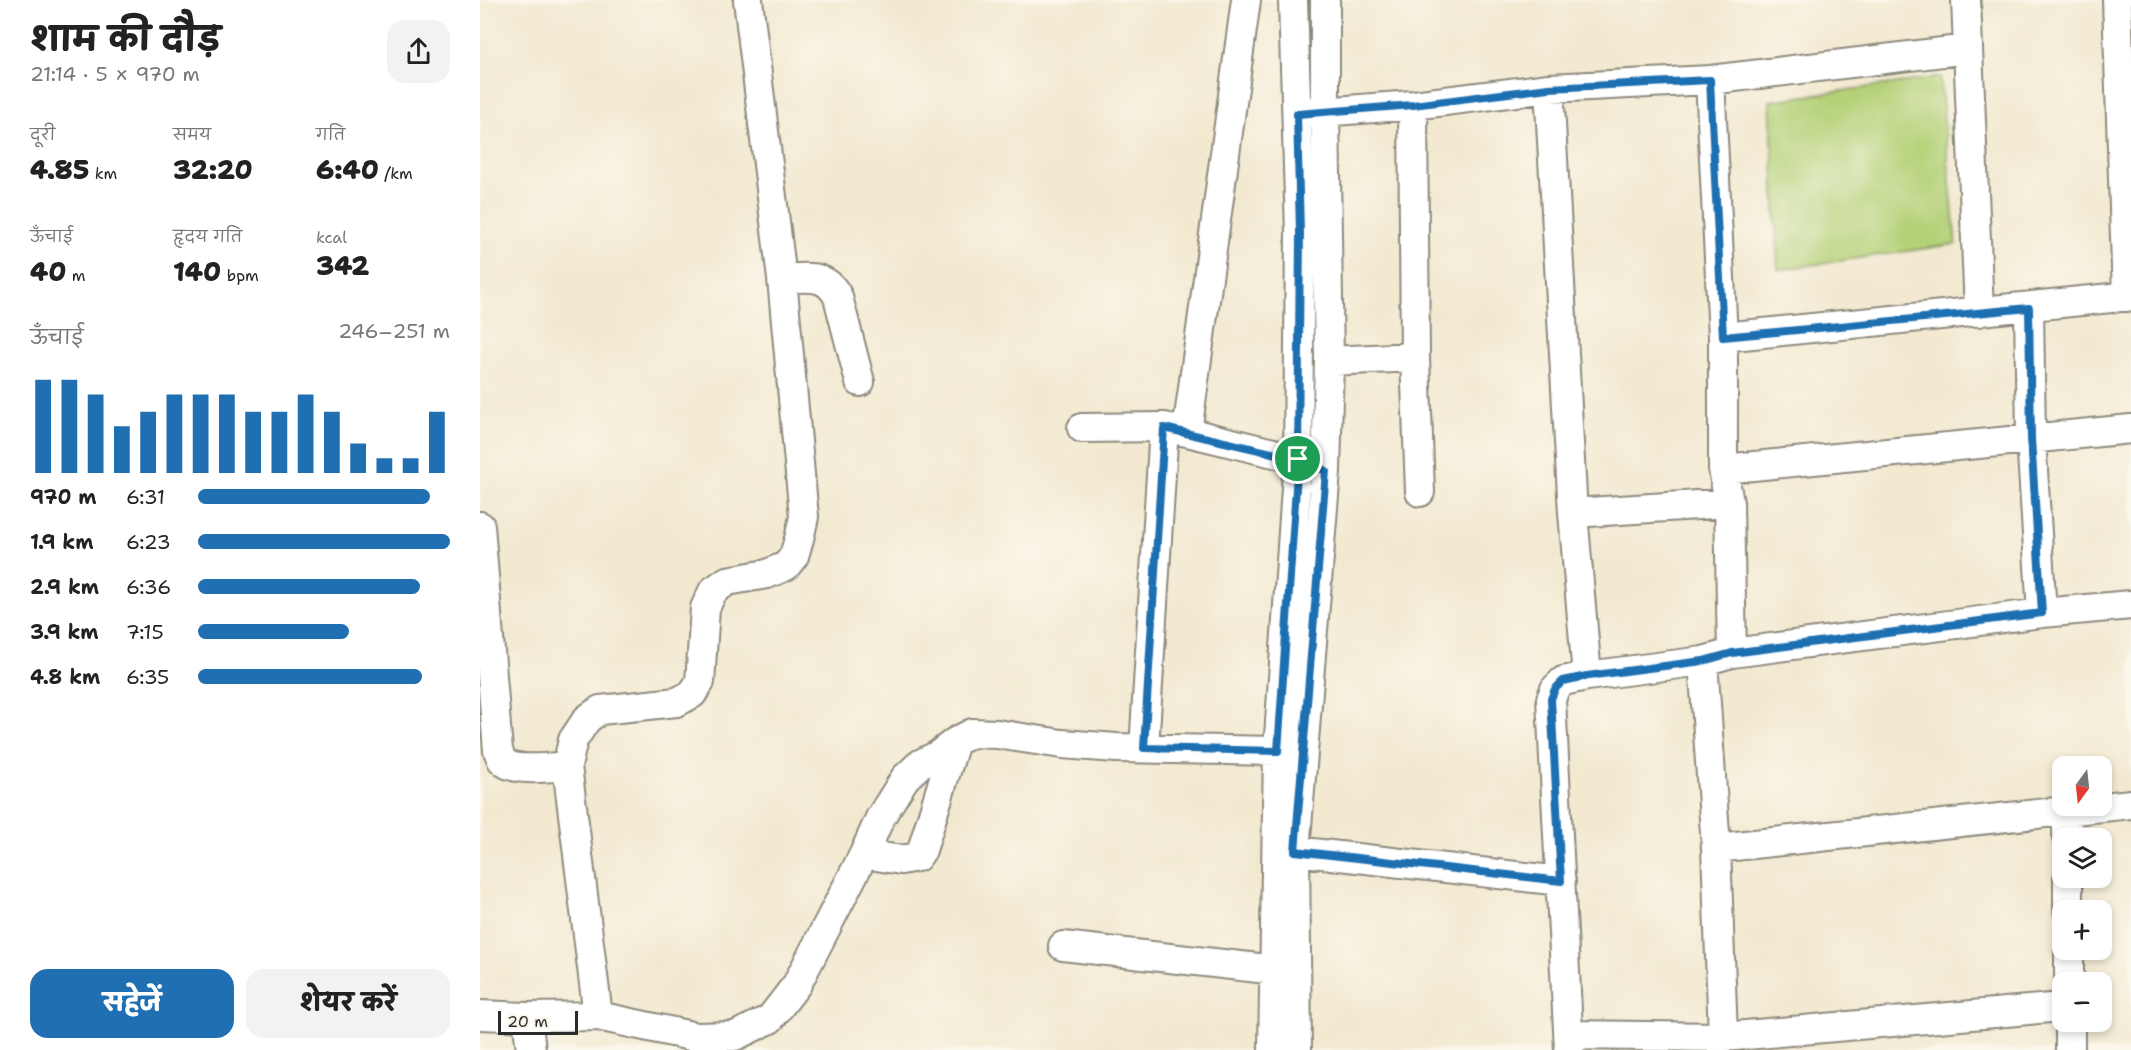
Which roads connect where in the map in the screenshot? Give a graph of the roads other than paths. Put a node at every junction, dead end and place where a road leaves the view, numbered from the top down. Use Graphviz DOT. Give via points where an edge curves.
graph roads {
  1 [pos="748,0"];
  2 [pos="1246,0"];
  3 [pos="1293,0"];
  4 [pos="1325,0"];
  5 [pos="1966,0"];
  6 [pos="2117,0"];
  7 [pos="1968,50"];
  8 [pos="1710,80"];
  9 [pos="1549,88"];
  10 [pos="1413,105"];
  11 [pos="1324,111"];
  12 [pos="1297,114"];
  13 [pos="782,279"];
  14 [pos="2129,296"];
  15 [pos="2029,308"];
  16 [pos="1978,312"];
  17 [pos="1723,337"];
  18 [pos="1415,357"];
  19 [pos="1329,361"];
  20 [pos="860,382"];
  21 [pos="1082,428"];
  22 [pos="2131,429"];
  23 [pos="1176,430"];
  24 [pos="2031,438"];
  25 [pos="1298,459"];
  26 [pos="1723,469"];
  27 [pos="1326,471"];
  28 [pos="1420,492"];
  29 [pos="1729,503"];
  30 [pos="1573,513"];
  31 [pos="480,526"];
  32 [pos="2131,605"];
  33 [pos="2042,613"];
  34 [pos="1732,653"];
  35 [pos="1703,661"];
  36 [pos="1587,676"];
  37 [pos="955,742"];
  38 [pos="1144,748"];
  39 [pos="1278,751"];
  40 [pos="567,766"];
  41 [pos="2131,804"];
  42 [pos="2067,825"];
  43 [pos="1716,848"];
  44 [pos="1295,851"];
  45 [pos="864,854"];
  46 [pos="1561,881"];
  47 [pos="1063,946"];
  48 [pos="1275,970"];
  49 [pos="2052,1008"];
  50 [pos="480,1015"];
  51 [pos="598,1016"];
  52 [pos="527,1017"];
  53 [pos="2070,1032"];
  54 [pos="1722,1036"];
  55 [pos="1569,1042"];
  56 [pos="697,1044"];
  57 [pos="531,1050"];
  58 [pos="1274,1050"];
  59 [pos="1297,1050"];
  60 [pos="2070,1050"];
  1 -- 13 [label="street"];
  2 -- 23 [label="street"];
  3 -- 12 [label="street"];
  4 -- 11 [label="street"];
  5 -- 7 [label="street"];
  6 -- 14 [label="street"];
  7 -- 8 [label="street"];
  7 -- 16 [label="street"];
  8 -- 9 [label="street"];
  8 -- 17 [label="street"];
  9 -- 10 [label="street"];
  9 -- 30 [label="street"];
  10 -- 11 [label="street"];
  10 -- 18 [label="street"];
  11 -- 12 [label="street"];
  11 -- 19 [label="street"];
  12 -- 25 [label="street"];
  13 -- 20 [label="street" via="813,278 833,287"];
  13 -- 40 [label="street" via="804,517 794,556 786,566 767,574 727,581 712,591 705,608 700,682 692,694 677,702 600,710 587,719 573,740"];
  14 -- 15 [label="street"];
  15 -- 16 [label="street"];
  15 -- 24 [label="street"];
  16 -- 17 [label="street"];
  17 -- 26 [label="street"];
  18 -- 19 [label="street"];
  18 -- 28 [label="street"];
  19 -- 27 [label="street"];
  21 -- 23 [label="street"];
  22 -- 24 [label="street"];
  23 -- 25 [label="street"];
  23 -- 38 [label="street"];
  24 -- 26 [label="street"];
  24 -- 33 [label="street"];
  25 -- 27 [label="street"];
  25 -- 39 [label="street"];
  26 -- 29 [label="street"];
  27 -- 44 [label="street"];
  29 -- 30 [label="street"];
  29 -- 34 [label="street"];
  30 -- 36 [label="street"];
  31 -- 40 [label="street" via="498,751 512,766"];
  32 -- 33 [label="street"];
  33 -- 34 [label="street"];
  34 -- 35 [label="street"];
  35 -- 36 [label="street"];
  35 -- 43 [label="street"];
  36 -- 46 [label="street" via="1563,681 1551,699"];
  37 -- 38 [label="street" via="972,734 997,734 1062,744"];
  37 -- 45 [label="street" via="905,778 880,818"];
  37 -- 45 [label="street" via="917,857 901,860"];
  38 -- 39 [label="street"];
  39 -- 48 [label="street"];
  40 -- 51 [label="street"];
  41 -- 42 [label="street"];
  42 -- 43 [label="street"];
  43 -- 54 [label="street"];
  44 -- 46 [label="street"];
  44 -- 59 [label="street"];
  45 -- 56 [label="street" via="797,984 770,1019 735,1036"];
  46 -- 55 [label="street"];
  47 -- 48 [label="street"];
  48 -- 58 [label="street"];
  49 -- 54 [label="street"];
  50 -- 52 [label="street"];
  51 -- 52 [label="street"];
  51 -- 56 [label="street"];
  52 -- 57 [label="street"];
  53 -- 60 [label="street"];
  54 -- 55 [label="street"];
}
